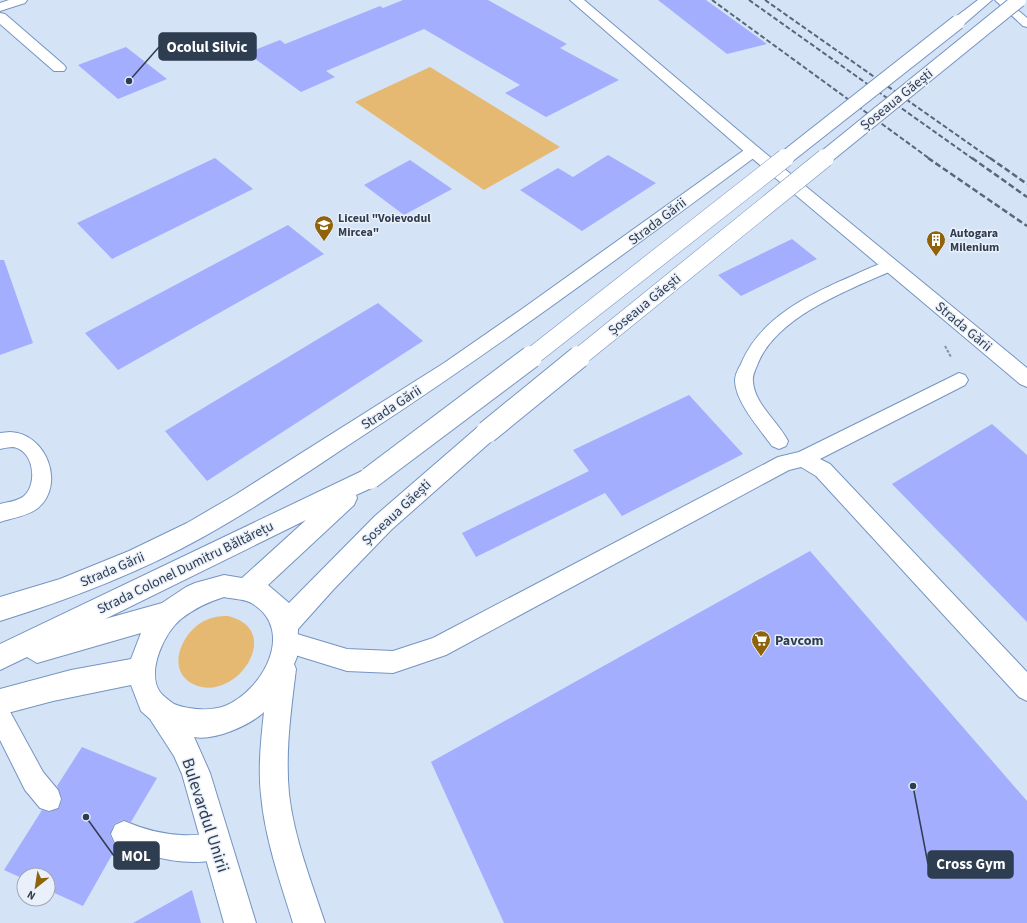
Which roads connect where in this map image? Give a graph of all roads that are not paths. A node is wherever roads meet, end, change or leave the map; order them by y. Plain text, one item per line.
1 (21, 0) edge
2 (576, 0) edge
3 (986, 0) edge
4 (1000, 0) edge
5 (1019, 0) edge
6 (0, 7) edge
7 (0, 17) edge
8 (1027, 24) edge
9 (59, 68) dead end
10 (753, 151) junction
11 (891, 265) junction
12 (1027, 379) edge
13 (959, 380) dead end
14 (0, 440) edge
15 (779, 441) dead end
16 (803, 459) junction
17 (370, 478) junction
18 (0, 513) edge
19 (248, 588) junction
20 (0, 610) edge
21 (167, 614) junction
22 (285, 643) junction
23 (0, 657) edge
24 (0, 662) edge
25 (142, 670) junction
26 (1027, 689) edge
27 (0, 702) edge
28 (161, 712) junction
29 (0, 716) edge
30 (49, 799) dead end
31 (124, 834) dead end
32 (218, 847) junction
33 (240, 923) edge
34 (309, 923) edge

1 - 6 main road
2 - 10 main road, Strada Gării
3 - 17 main road, Șoseaua Găești, bridge
4 - 8 lane
5 - 22 main road, Șoseaua Găești, bridge
7 - 9 main road
10 - 11 main road, Strada Gării
10 - 20 main road, Strada Gării
11 - 12 main road, Strada Gării
11 - 15 lane
13 - 16 lane
14 - 18 lane
16 - 22 lane
16 - 26 lane
17 - 19 main road, Șoseaua Găești
17 - 23 main road, Strada Colonel Dumitru Băltărețu
19 - 21 main road
19 - 22 main road
21 - 24 main road
21 - 25 main road
22 - 28 main road
22 - 34 main road
25 - 27 main road
25 - 28 main road
28 - 32 main road, Bulevardul Unirii
29 - 30 lane
31 - 32 lane
32 - 33 main road, Bulevardul Unirii

